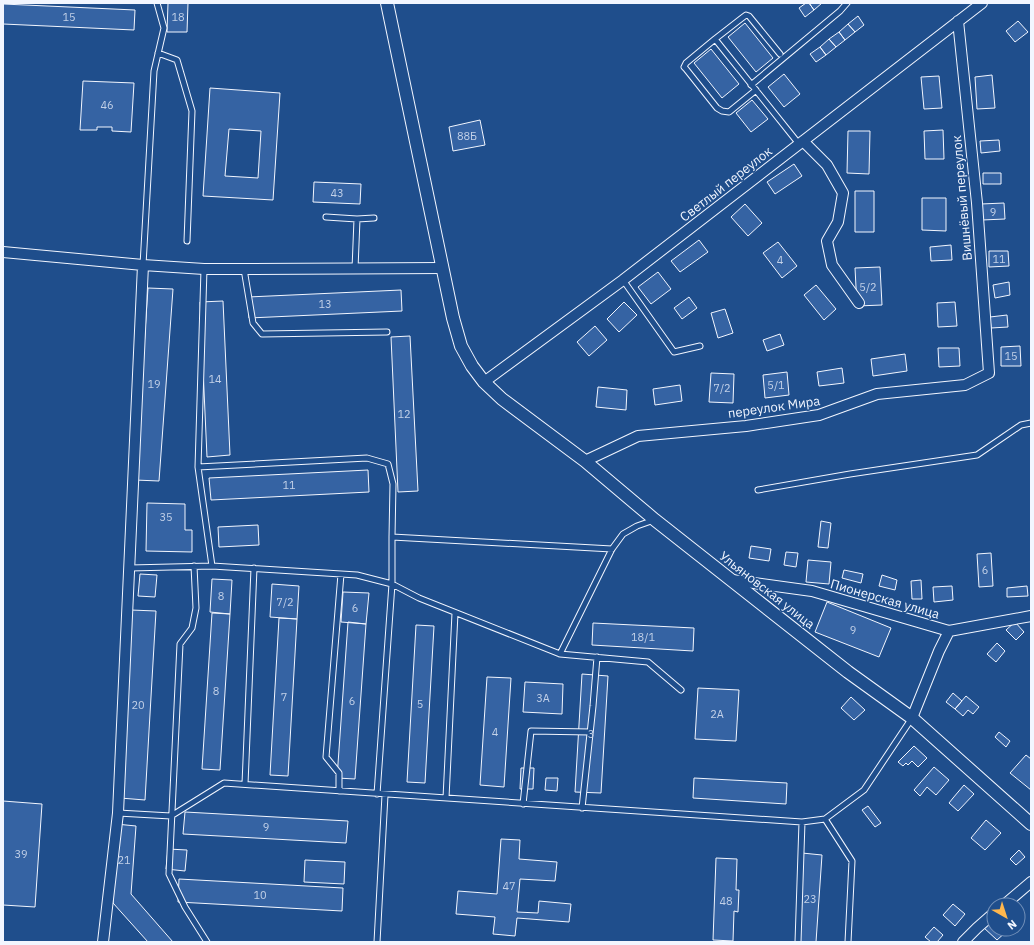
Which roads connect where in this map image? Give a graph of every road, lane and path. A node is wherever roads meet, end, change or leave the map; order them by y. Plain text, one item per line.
1 (157, 3) edge
2 (387, 3) edge
3 (848, 3) edge
4 (982, 3) edge
5 (958, 21) junction
6 (715, 39) junction
7 (158, 53) junction
8 (780, 54) dead end
9 (751, 85) junction
10 (756, 90) junction
11 (801, 143) junction
12 (326, 217) dead end
13 (374, 218) dead end
14 (357, 219) junction
15 (187, 241) dead end
16 (3, 252) edge
17 (143, 265) junction
18 (442, 268) junction
19 (204, 269) junction
20 (244, 269) junction
21 (355, 269) junction
22 (623, 280) junction
23 (859, 303) dead end
24 (387, 332) dead end
25 (700, 346) dead end
26 (989, 373) joint
27 (484, 382) junction
28 (1031, 422) edge
29 (585, 461) junction
30 (198, 467) junction
31 (758, 490) dead end
32 (656, 520) junction
33 (392, 536) junction
34 (612, 549) junction
35 (194, 566) junction
36 (212, 566) junction
37 (130, 568) junction
38 (254, 568) junction
39 (341, 574) junction
40 (732, 580) junction
41 (392, 584) junction
42 (456, 613) junction
43 (1031, 616) edge
44 (948, 631) junction
45 (560, 654) junction
46 (597, 657) junction
47 (681, 690) dead end
48 (912, 718) junction
49 (590, 732) junction
50 (244, 784) junction
51 (339, 791) junction
52 (377, 794) junction
53 (385, 794) junction
54 (446, 798) junction
55 (523, 804) junction
56 (582, 808) junction
57 (118, 813) junction
58 (172, 816) junction
59 (825, 818) junction
60 (802, 822) junction
61 (1031, 824) edge
62 (1031, 882) edge
63 (1013, 897) edge
64 (986, 920) edge
65 (103, 942) edge
66 (207, 942) edge
67 (377, 942) edge
68 (798, 942) edge
69 (848, 942) edge
70 (963, 942) edge

1 - 7 lane
2 - 18 street, Ульяновская улица
3 - 9 lane
4 - 5 street, Светлый переулок
5 - 11 street, Светлый переулок
5 - 26 street, Вишнёвый переулок
6 - 8 lane
6 - 9 lane
6 - 10 lane
7 - 15 lane
7 - 17 lane
9 - 10 lane
10 - 11 lane
11 - 22 street, Светлый переулок
11 - 23 street
12 - 14 lane
13 - 14 lane
14 - 21 lane
16 - 17 street
17 - 19 street
17 - 37 street
18 - 21 street
18 - 27 street, Ульяновская улица
19 - 20 street
19 - 30 lane
20 - 21 street
20 - 24 lane
22 - 25 lane
22 - 27 street, Светлый переулок
26 - 29 street, переулок Мира
27 - 29 street, Ульяновская улица
28 - 31 lane
29 - 32 street, Ульяновская улица
30 - 33 lane
30 - 36 lane
32 - 34 lane
32 - 40 street, Ульяновская улица
33 - 34 lane
33 - 41 lane
34 - 45 lane
35 - 36 lane
35 - 37 lane
35 - 58 lane
36 - 38 lane
37 - 57 street
38 - 39 lane
38 - 50 lane
39 - 41 lane
39 - 51 lane
40 - 44 street, Пионерская улица
40 - 48 street, Ульяновская улица
41 - 42 lane
41 - 52 lane
42 - 45 lane
42 - 54 lane
43 - 44 street, Пионерская улица
44 - 48 street
45 - 46 lane
46 - 47 lane
46 - 49 lane
48 - 59 lane
48 - 61 street, Ульяновская улица
49 - 55 lane
49 - 56 lane
50 - 51 lane
50 - 58 lane
51 - 52 lane
52 - 53 lane
53 - 54 lane
53 - 67 lane
54 - 55 lane
55 - 56 lane
56 - 60 lane
57 - 58 lane
57 - 65 street
58 - 66 lane
59 - 60 lane
59 - 69 lane
60 - 68 lane
62 - 63 street
64 - 70 street

